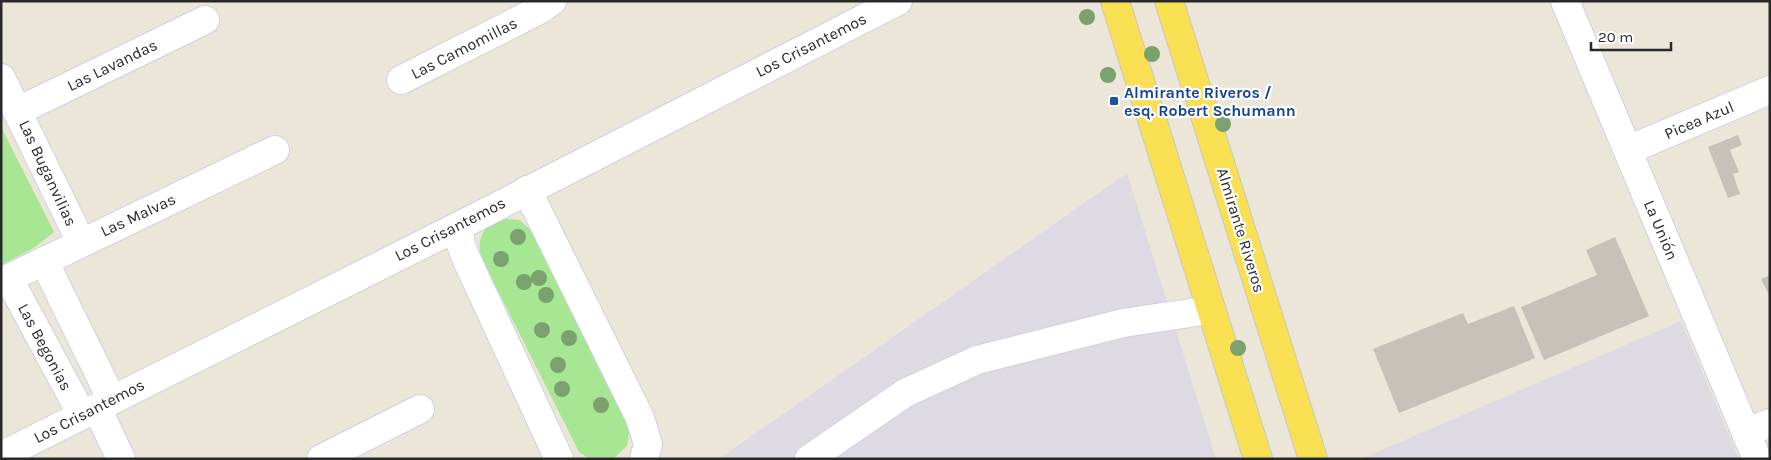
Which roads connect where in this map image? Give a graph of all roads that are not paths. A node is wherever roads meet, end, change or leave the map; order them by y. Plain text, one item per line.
1 (552, 1) edge
2 (898, 1) edge
3 (1115, 1) edge
4 (1169, 1) edge
5 (1565, 1) edge
6 (205, 20) dead end
7 (1, 78) edge
8 (401, 80) dead end
9 (1770, 90) edge
10 (18, 111) junction
11 (275, 150) dead end
12 (1628, 150) junction
13 (527, 190) junction
14 (459, 226) junction
15 (81, 242) junction
16 (44, 262) junction
17 (5, 280) edge
18 (1210, 310) junction
19 (97, 407) junction
20 (420, 409) dead end
21 (1758, 428) edge
22 (1, 456) edge
23 (121, 459) edge
24 (321, 459) edge
25 (559, 459) edge
26 (644, 459) edge
27 (809, 459) edge
28 (1258, 459) edge
29 (1313, 459) edge
30 (1757, 459) edge

1 - 8 street, Las Camomillas
2 - 13 street, Los Crisantemos
3 - 18 main road
4 - 29 main road, Almirante Riveros
5 - 12 street, La Unión
6 - 10 street, Las Lavandas
7 - 10 street, Las Buganvilias
9 - 12 street, Picea Azul
10 - 15 street, Las Buganvilias
11 - 15 street, Las Malvas
12 - 21 street, La Unión
13 - 14 street, Los Crisantemos
13 - 26 street
14 - 19 street, Los Crisantemos
14 - 25 street
15 - 16 street, Las Malvas
16 - 17 street, Las Malvas
16 - 19 street, Las Begonias
17 - 19 street, Las Begonias
18 - 27 street
18 - 28 main road
19 - 22 street, Los Crisantemos
19 - 23 street, Las Begonias
20 - 24 street
21 - 30 street, La Unión

